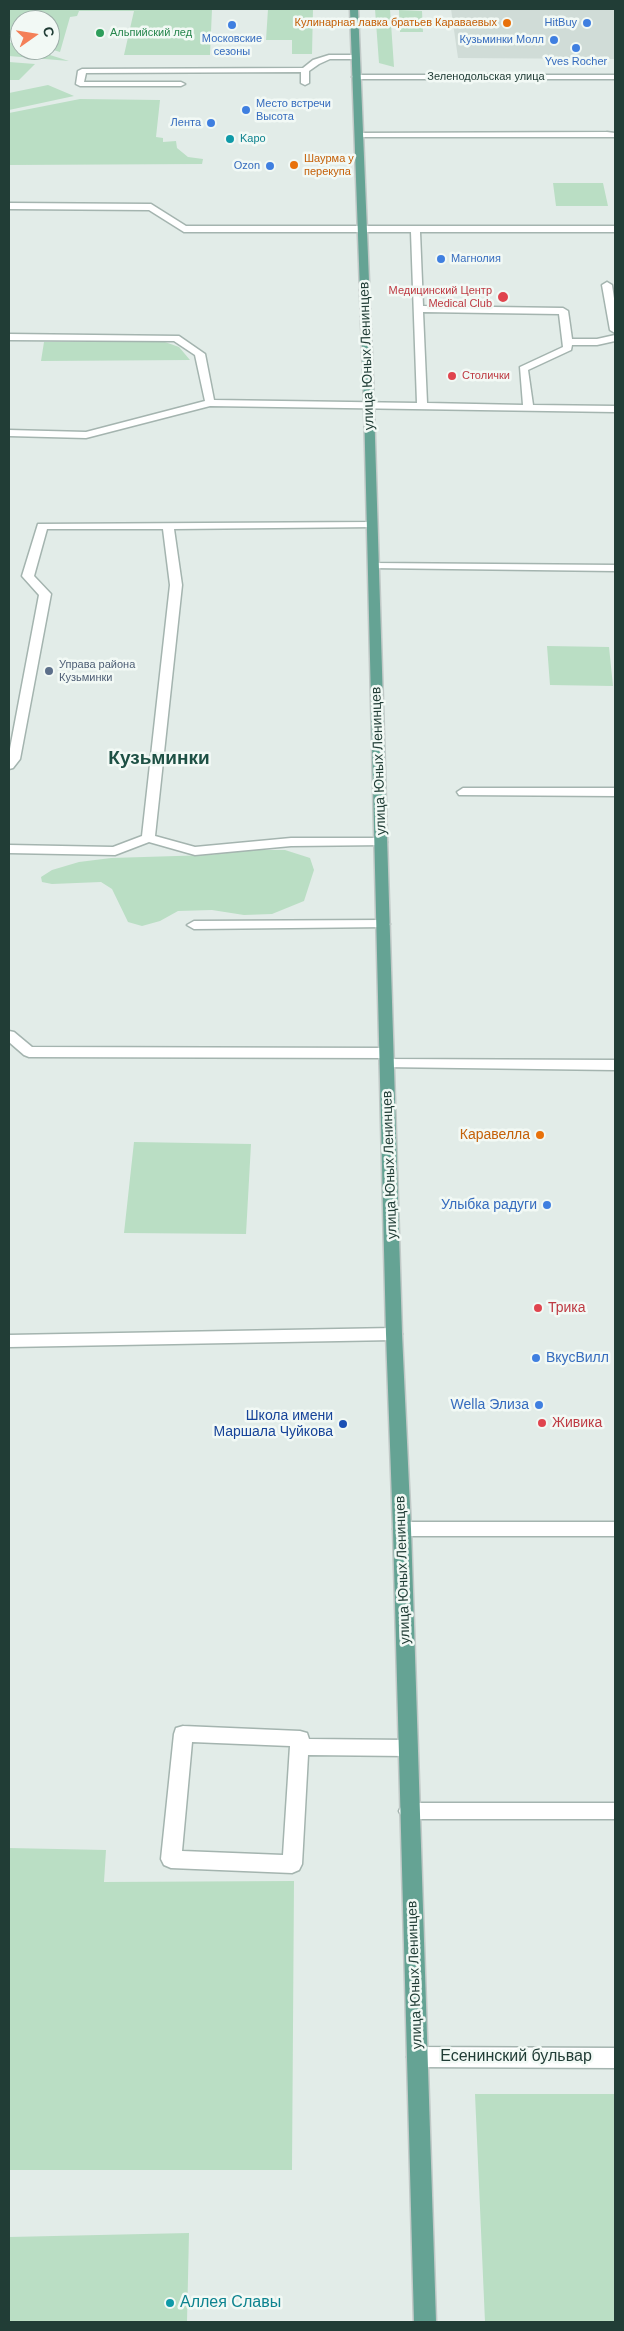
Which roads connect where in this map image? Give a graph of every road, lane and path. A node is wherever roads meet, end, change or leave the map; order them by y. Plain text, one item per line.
1 (354, 9) edge
2 (355, 57) junction
3 (305, 70) junction
4 (356, 77) junction
5 (615, 77) edge
6 (304, 83) dead end
7 (181, 84) dead end
8 (359, 135) junction
9 (615, 136) edge
10 (9, 206) edge
11 (362, 229) junction
12 (416, 229) junction
13 (615, 229) edge
14 (607, 285) dead end
15 (418, 309) junction
16 (615, 330) edge
17 (9, 337) edge
18 (615, 338) edge
19 (567, 342) junction
20 (210, 402) junction
21 (369, 405) junction
22 (422, 406) junction
23 (528, 407) junction
24 (615, 408) edge
25 (9, 433) edge
26 (372, 525) junction
27 (168, 526) junction
28 (374, 566) junction
29 (615, 568) edge
30 (9, 765) edge
31 (463, 792) dead end
32 (615, 792) edge
33 (148, 838) junction
34 (381, 842) junction
35 (9, 849) edge
36 (383, 924) junction
37 (194, 925) dead end
38 (9, 1035) edge
39 (387, 1059) junction
40 (615, 1065) edge
41 (394, 1334) junction
42 (9, 1341) edge
43 (402, 1528) junction
44 (615, 1529) edge
45 (300, 1747) junction
46 (408, 1748) junction
47 (410, 1810) junction
48 (615, 1811) edge
49 (417, 2057) junction
50 (615, 2058) edge
51 (425, 2322) edge

1 - 2 main road, улица Юных Ленинцев
2 - 3 street
2 - 4 main road, улица Юных Ленинцев
3 - 6 street
3 - 7 street
4 - 5 street, Зеленодольская улица
4 - 8 main road, улица Юных Ленинцев
8 - 9 street
8 - 11 main road, улица Юных Ленинцев
10 - 11 street
11 - 12 street
11 - 21 main road, улица Юных Ленинцев
12 - 13 street
12 - 15 street
14 - 16 street
15 - 19 street
15 - 22 street
17 - 20 street
18 - 19 street
19 - 23 street
20 - 21 street
20 - 25 street
21 - 22 street
21 - 26 main road, улица Юных Ленинцев
22 - 23 street
23 - 24 street
26 - 27 street
26 - 28 main road, улица Юных Ленинцев
27 - 30 street
27 - 33 street
28 - 29 street
28 - 34 main road, улица Юных Ленинцев
31 - 32 street
33 - 34 street
33 - 35 street
34 - 36 main road, улица Юных Ленинцев
36 - 37 street
36 - 39 main road, улица Юных Ленинцев
38 - 39 street
39 - 40 street
39 - 41 main road, улица Юных Ленинцев
41 - 42 street
41 - 43 main road, улица Юных Ленинцев
43 - 44 street
43 - 46 main road, улица Юных Ленинцев
45 - 45 street
45 - 46 street
46 - 47 main road, улица Юных Ленинцев
47 - 48 street
47 - 49 main road, улица Юных Ленинцев
49 - 50 street, Есенинский бульвар
49 - 51 main road, улица Юных Ленинцев

